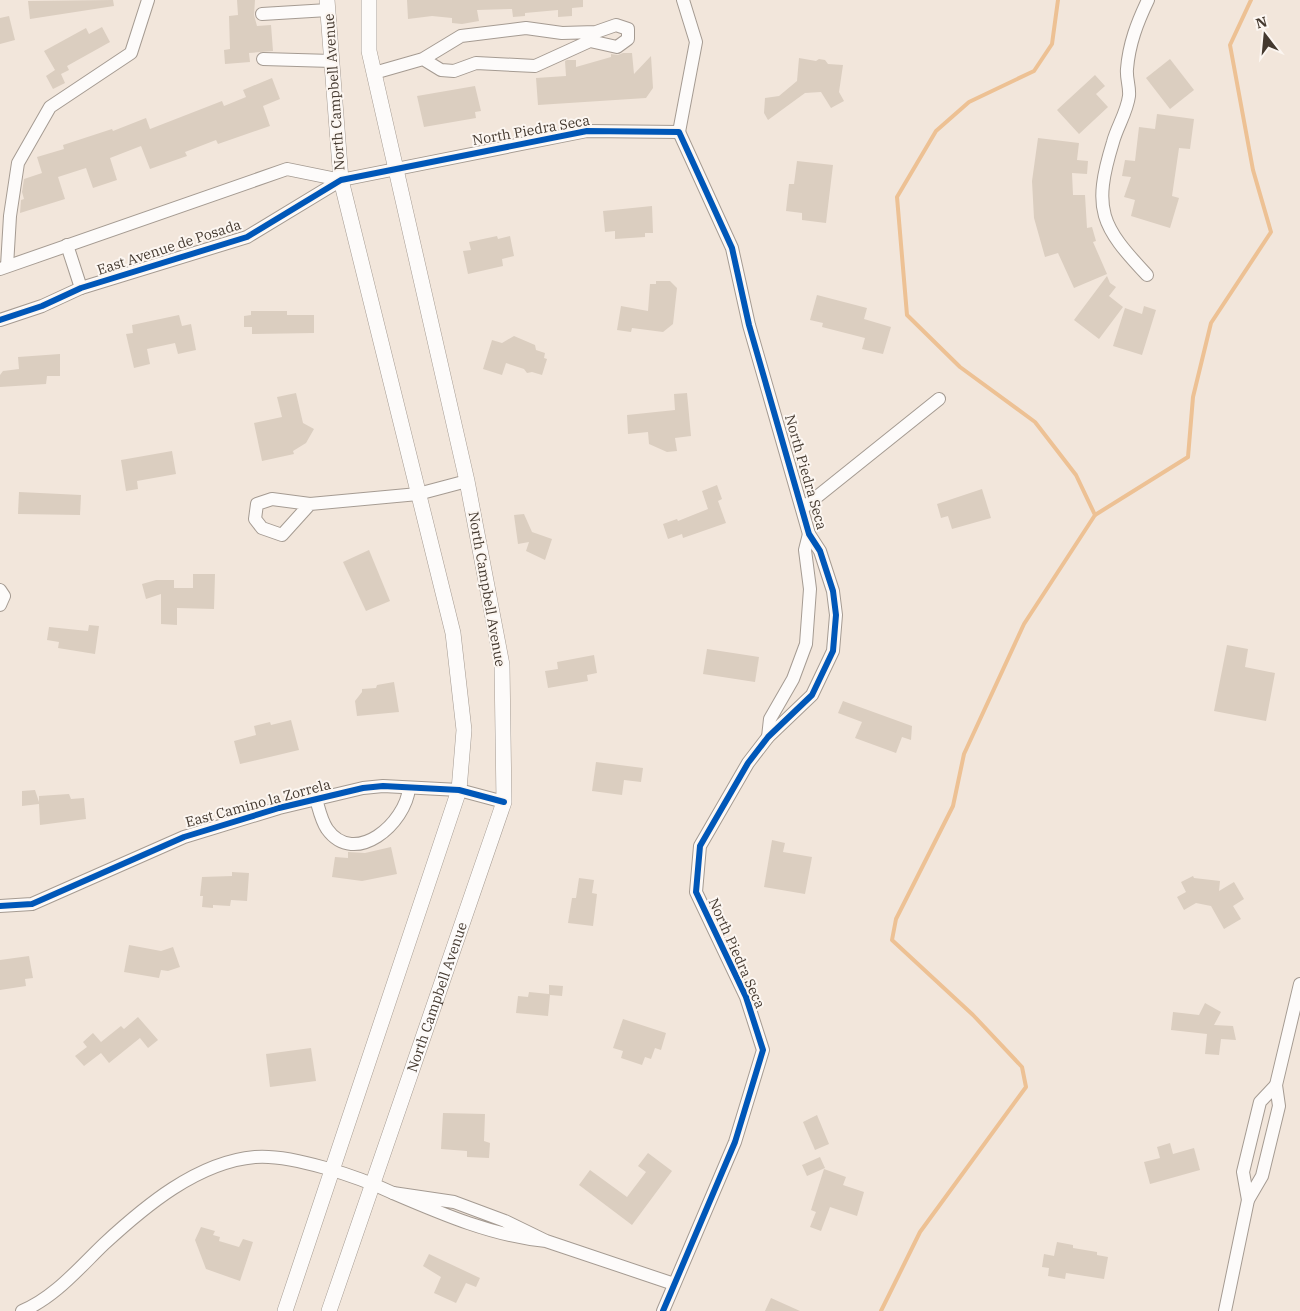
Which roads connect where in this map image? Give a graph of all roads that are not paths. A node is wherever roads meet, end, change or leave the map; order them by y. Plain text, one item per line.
1 (148, 0) edge
2 (369, 0) edge
3 (683, 0) edge
4 (1148, 0) edge
5 (328, 5) edge
6 (262, 14) dead end
7 (264, 59) dead end
8 (424, 60) junction
9 (332, 61) junction
10 (374, 73) junction
11 (679, 132) junction
12 (396, 168) junction
13 (341, 180) junction
14 (67, 245) junction
15 (4, 267) edge
16 (1147, 275) dead end
17 (81, 288) junction
18 (0, 320) edge
19 (939, 399) dead end
20 (467, 482) junction
21 (418, 494) junction
22 (310, 504) dead end
23 (803, 508) junction
24 (809, 534) junction
25 (0, 590) edge
26 (0, 605) edge
27 (768, 737) junction
28 (409, 788) junction
29 (459, 790) junction
30 (316, 799) junction
31 (504, 802) junction
32 (0, 906) edge
33 (1300, 984) edge
34 (1276, 1085) junction
35 (333, 1172) junction
36 (374, 1184) junction
37 (1248, 1200) junction
38 (674, 1284) junction
39 (22, 1311) edge
40 (285, 1311) edge
41 (329, 1311) edge
42 (663, 1311) edge
43 (1225, 1311) edge

1 - 15 street
2 - 10 main road, North Campbell Avenue
3 - 11 street
4 - 16 street
5 - 6 street
5 - 9 main road, North Campbell Avenue
7 - 9 street
8 - 8 street
8 - 10 street
9 - 13 main road, North Campbell Avenue
10 - 12 main road, North Campbell Avenue
11 - 12 street, North Piedra Seca
11 - 23 street, North Piedra Seca
12 - 13 street, East Avenue de Posada
12 - 20 main road, North Campbell Avenue
13 - 14 street, East Avenue de Posada
13 - 17 street, East Avenue de Posada
13 - 21 main road, North Campbell Avenue
14 - 15 street, East Avenue de Posada
14 - 17 street
17 - 18 street, East Avenue de Posada
19 - 23 street
20 - 21 street
20 - 31 main road, North Campbell Avenue
21 - 22 street
21 - 29 main road, North Campbell Avenue
23 - 24 street, North Piedra Seca
24 - 27 street, North Piedra Seca
24 - 27 street, North Piedra Seca
25 - 26 street
27 - 38 street, North Piedra Seca
28 - 29 street, East Camino la Zorrela
28 - 30 street, East Camino la Zorrela
28 - 30 street
29 - 31 street, East Camino la Zorrela
29 - 35 main road, North Campbell Avenue
30 - 32 street, East Camino la Zorrela
31 - 36 main road, North Campbell Avenue
33 - 34 street
34 - 37 street
34 - 37 street
35 - 36 street
35 - 39 street
35 - 40 main road, North Campbell Avenue
36 - 38 street
36 - 41 main road, North Campbell Avenue
37 - 43 street
38 - 42 street, North Piedra Seca

